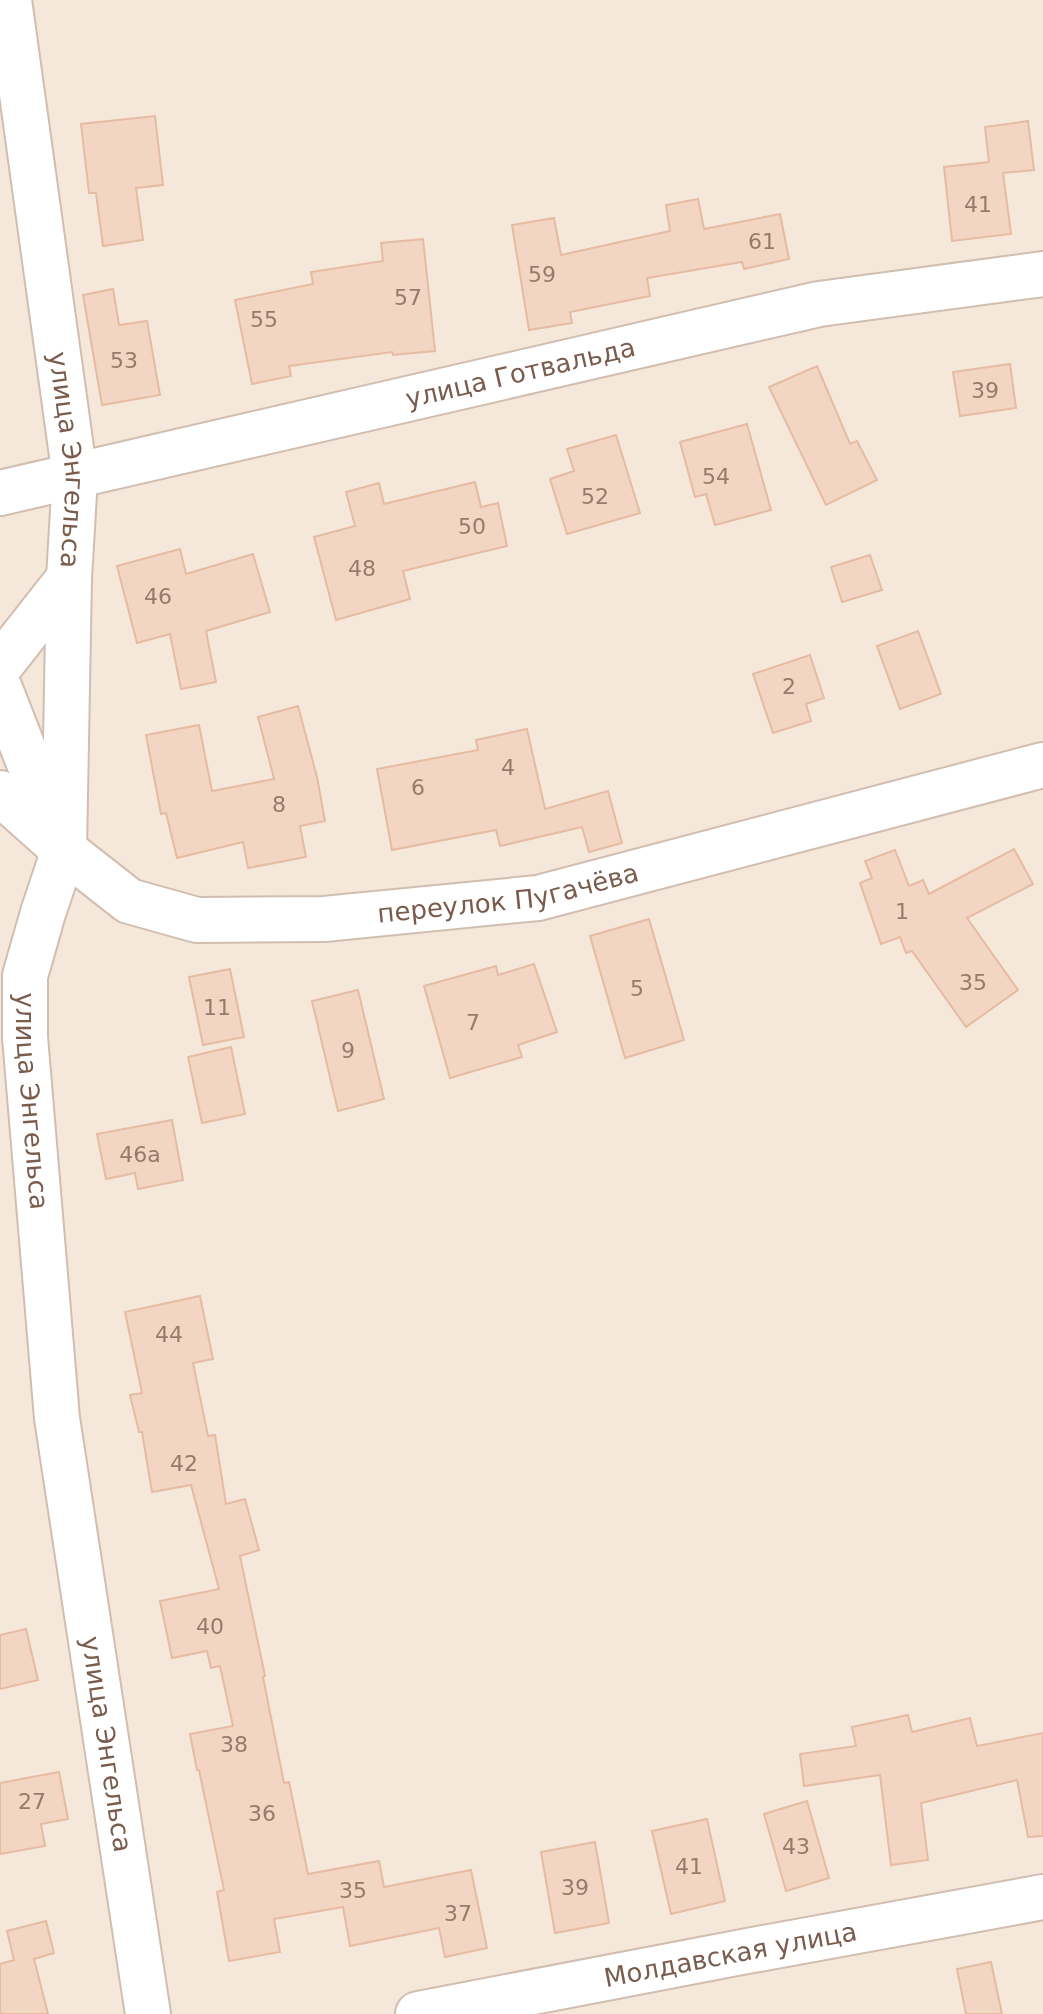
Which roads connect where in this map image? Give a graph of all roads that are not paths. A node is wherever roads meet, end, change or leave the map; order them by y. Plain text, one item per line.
1 (9, 0) edge
2 (1043, 274) edge
3 (75, 477) junction
4 (0, 493) edge
5 (69, 578) junction
6 (0, 666) edge
7 (0, 689) edge
8 (1043, 765) edge
9 (0, 793) edge
10 (64, 850) junction
11 (1043, 1897) edge
12 (148, 2014) edge
13 (418, 2014) edge

1 - 3 street, улица Энгельса
2 - 3 street, улица Готвальда
3 - 4 street, улица Готвальда
3 - 5 street, улица Энгельса
5 - 6 street
5 - 10 street, улица Энгельса
7 - 10 street
8 - 10 street, переулок Пугачёва
9 - 10 street, переулок Пугачёва
10 - 12 street, улица Энгельса
11 - 13 street, Молдавская улица

